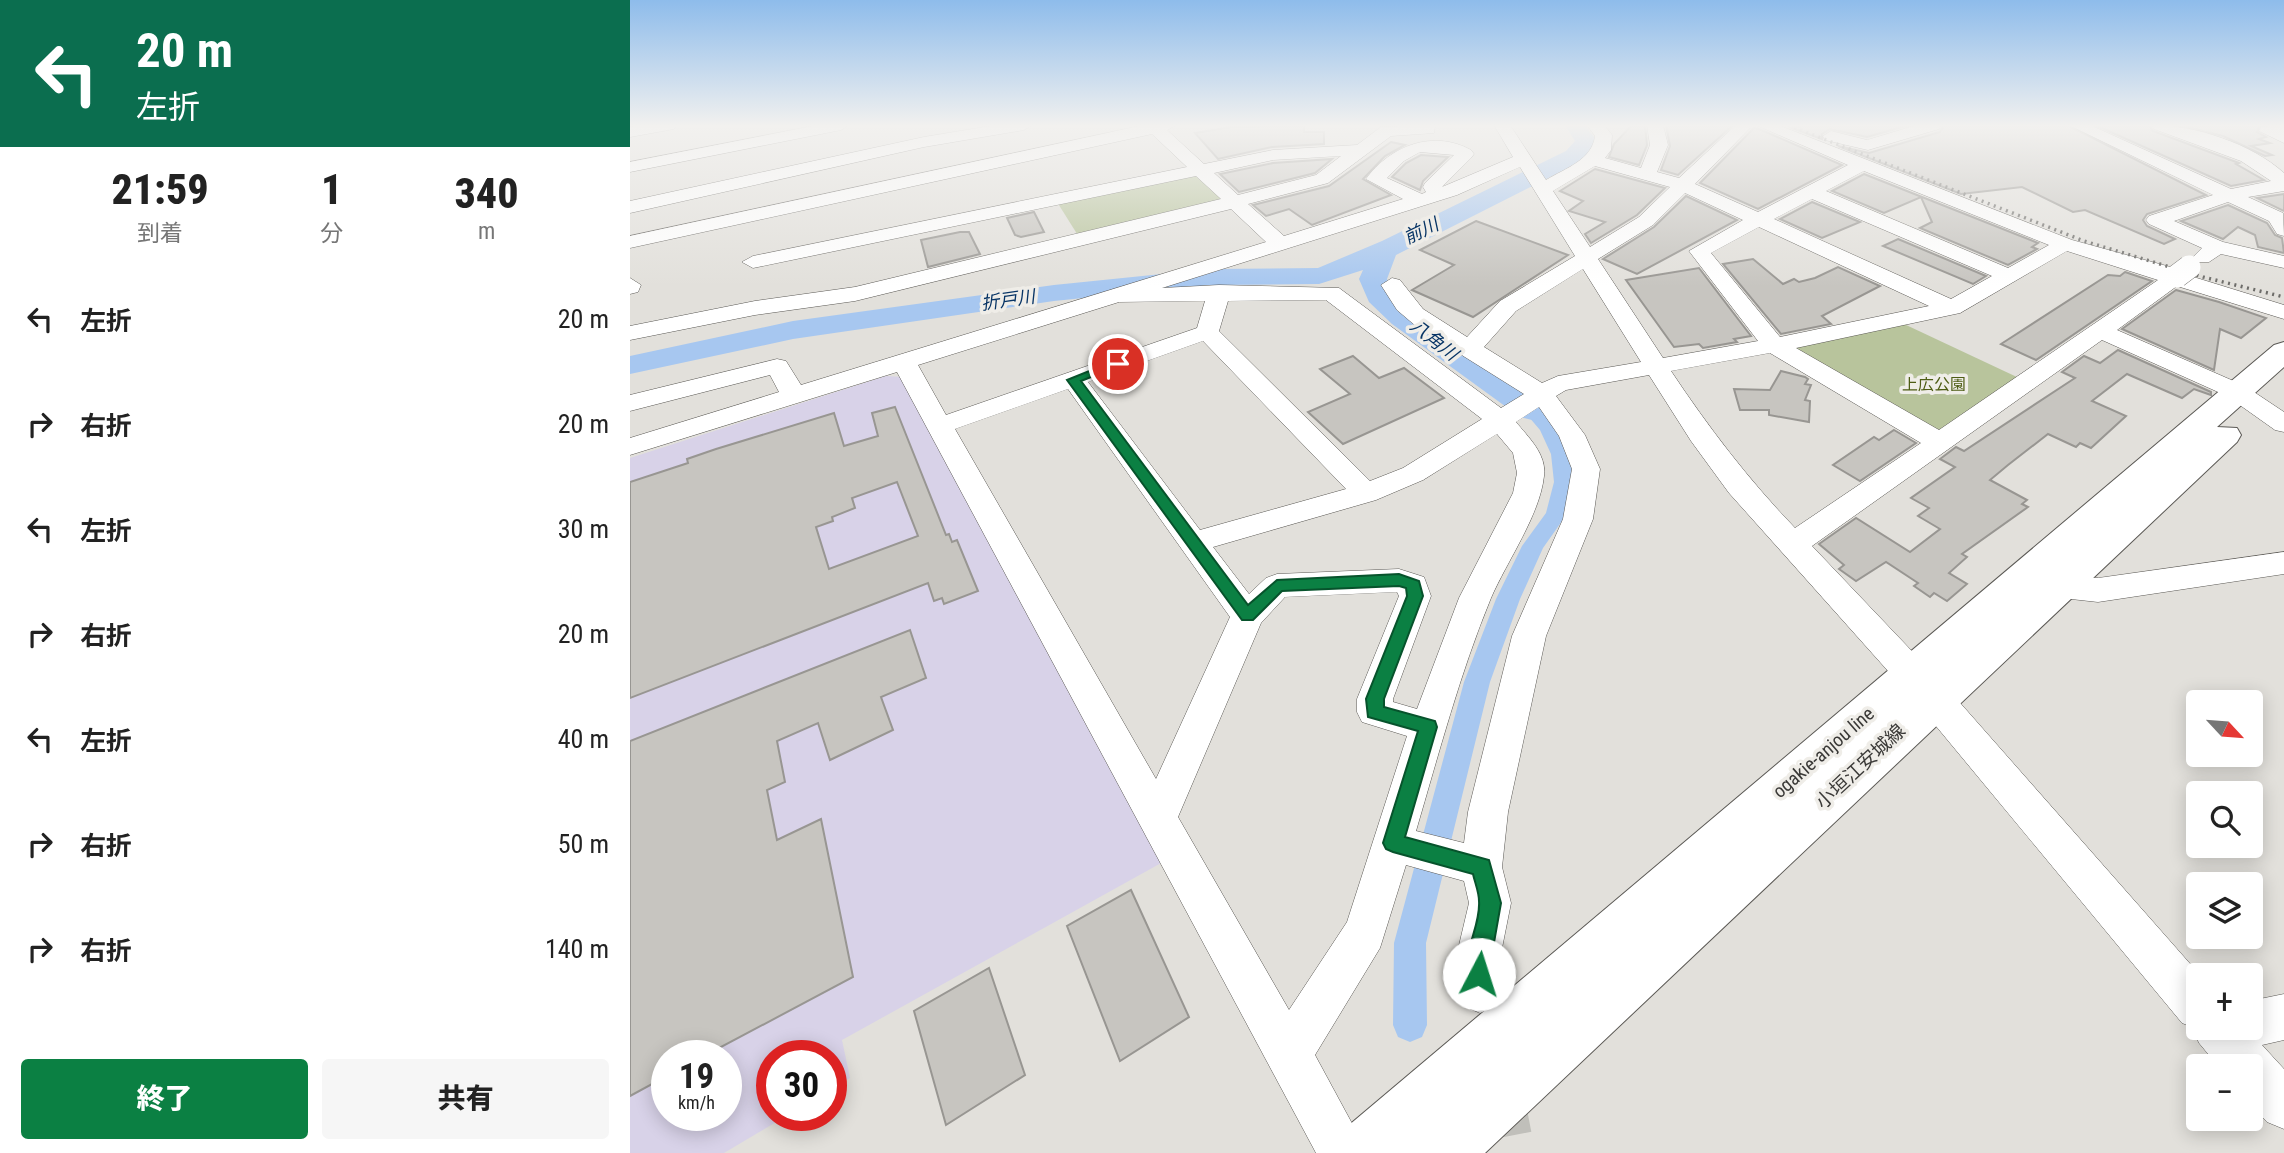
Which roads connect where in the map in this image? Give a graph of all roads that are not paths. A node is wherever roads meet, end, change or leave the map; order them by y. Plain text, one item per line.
1 (760, 179) edge
2 (915, 179) edge
3 (1156, 179) edge
4 (1209, 179) edge
5 (1319, 179) edge
6 (1517, 179) edge
7 (1537, 179) edge
8 (1661, 179) edge
9 (1689, 179) edge
10 (1834, 179) edge
11 (1900, 179) edge
12 (2195, 179) edge
13 (750, 181) junction
14 (2283, 184) edge
15 (1683, 185) junction
16 (1810, 191) junction
17 (2231, 195) junction
18 (1234, 202) junction
19 (630, 207) edge
20 (752, 215) junction
21 (1758, 219) junction
22 (2284, 230) edge
23 (630, 242) edge
24 (1280, 244) junction
25 (2065, 244) junction
26 (2217, 247) junction
27 (1587, 256) junction
28 (753, 262) junction
29 (2284, 262) edge
30 (2180, 274) junction
31 (2009, 276) junction
32 (1216, 279) junction
33 (755, 308) junction
34 (1952, 308) junction
35 (1358, 312) junction
36 (2284, 312) edge
37 (2100, 331) junction
38 (1207, 332) junction
39 (630, 333) edge
40 (1774, 345) junction
41 (1470, 348) junction
42 (2284, 351) edge
43 (904, 362) junction
44 (1658, 367) junction
45 (1074, 380) junction
46 (1541, 394) junction
47 (793, 396) junction
48 (2266, 400) edge
49 (630, 403) edge
50 (1503, 417) junction
51 (939, 426) junction
52 (1939, 442) junction
53 (630, 447) edge
54 (1366, 493) junction
55 (1195, 542) junction
56 (1792, 545) junction
57 (2284, 564) edge
58 (2055, 587) junction
59 (1247, 616) junction
60 (1923, 686) junction
61 (1428, 727) junction
62 (1158, 818) junction
63 (1401, 846) junction
64 (1470, 864) junction
65 (2186, 981) edge
66 (1480, 990) dead end
67 (2284, 1017) edge
68 (2263, 1019) edge
69 (1287, 1056) junction
70 (2263, 1082) edge
71 (2284, 1105) edge
72 (1343, 1153) edge
73 (1364, 1153) edge
74 (1440, 1153) edge

1 - 13 street
2 - 20 street
3 - 28 street
4 - 18 street
5 - 18 street
6 - 24 street
7 - 27 street
8 - 15 street
9 - 15 street
10 - 16 street
11 - 25 street
12 - 17 street
13 - 19 street
13 - 20 street
14 - 17 street
15 - 21 street
15 - 27 street
16 - 21 street
16 - 31 street
17 - 22 street
17 - 26 street
18 - 24 street
18 - 33 street
20 - 23 street
20 - 28 street
21 - 34 street
21 - 40 street
24 - 32 street
25 - 30 street
25 - 31 street
26 - 29 street
26 - 30 street
27 - 41 street
27 - 44 street
28 - 33 street
30 - 36 street
30 - 37 street
31 - 34 street
32 - 35 street
32 - 38 street
32 - 43 street
33 - 39 street
34 - 40 street
35 - 41 street
35 - 50 street
37 - 48 street
37 - 52 street
38 - 45 street
38 - 54 street
40 - 44 street
40 - 52 street
41 - 46 street
42 - 48 main road, ogakie-anjou line
43 - 47 street
43 - 51 street
44 - 46 street
44 - 56 street
45 - 51 street
45 - 55 street
46 - 50 street
46 - 64 street
47 - 49 street
47 - 53 street
48 - 58 main road, 小垣江安城線
48 - 60 main road, ogakie-anjou line
50 - 54 street
50 - 61 street
51 - 62 street
52 - 56 street
54 - 55 street
55 - 59 street
56 - 60 street
57 - 58 street
58 - 60 main road, 小垣江安城線
59 - 61 street
59 - 62 street
60 - 65 street
60 - 73 main road, ogakie-anjou line
60 - 74 main road, 小垣江安城線
61 - 63 street
62 - 69 street
63 - 64 street
63 - 69 street
64 - 66 street
67 - 68 street
69 - 72 street
70 - 71 street

